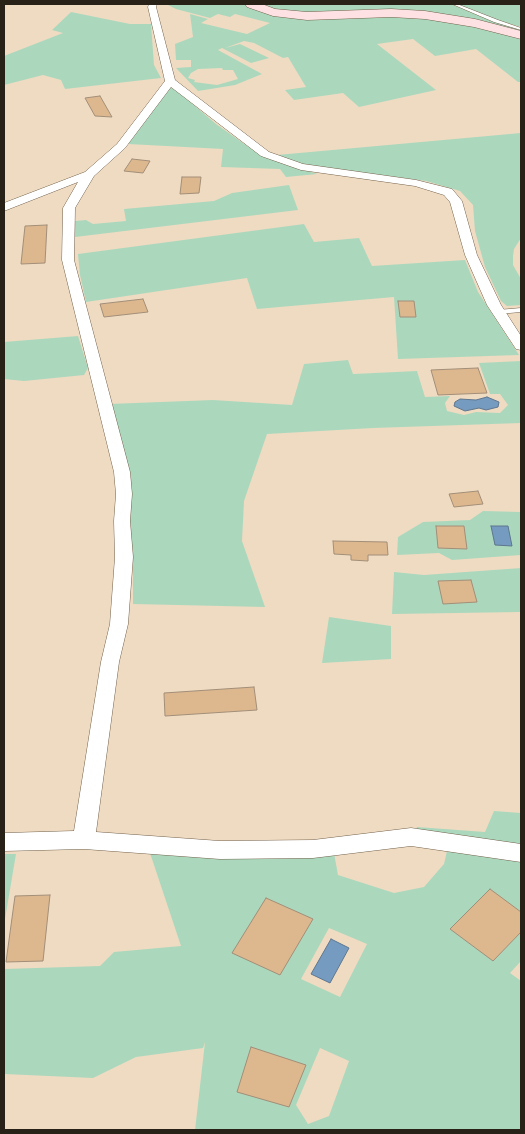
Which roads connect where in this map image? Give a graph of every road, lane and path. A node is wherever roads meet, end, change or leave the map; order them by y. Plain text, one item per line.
1 (153, 4) edge
2 (251, 4) edge
3 (454, 4) edge
4 (521, 28) edge
5 (521, 35) edge
6 (170, 80) junction
7 (89, 174) junction
8 (4, 207) edge
9 (521, 310) edge
10 (498, 312) junction
11 (521, 346) edge
12 (84, 840) junction
13 (4, 842) edge
14 (521, 853) edge

1 - 6 street
2 - 5 street
3 - 4 lane
6 - 7 street
6 - 10 street
7 - 8 street
7 - 12 street
9 - 10 lane
10 - 11 street
12 - 13 street
12 - 14 street

